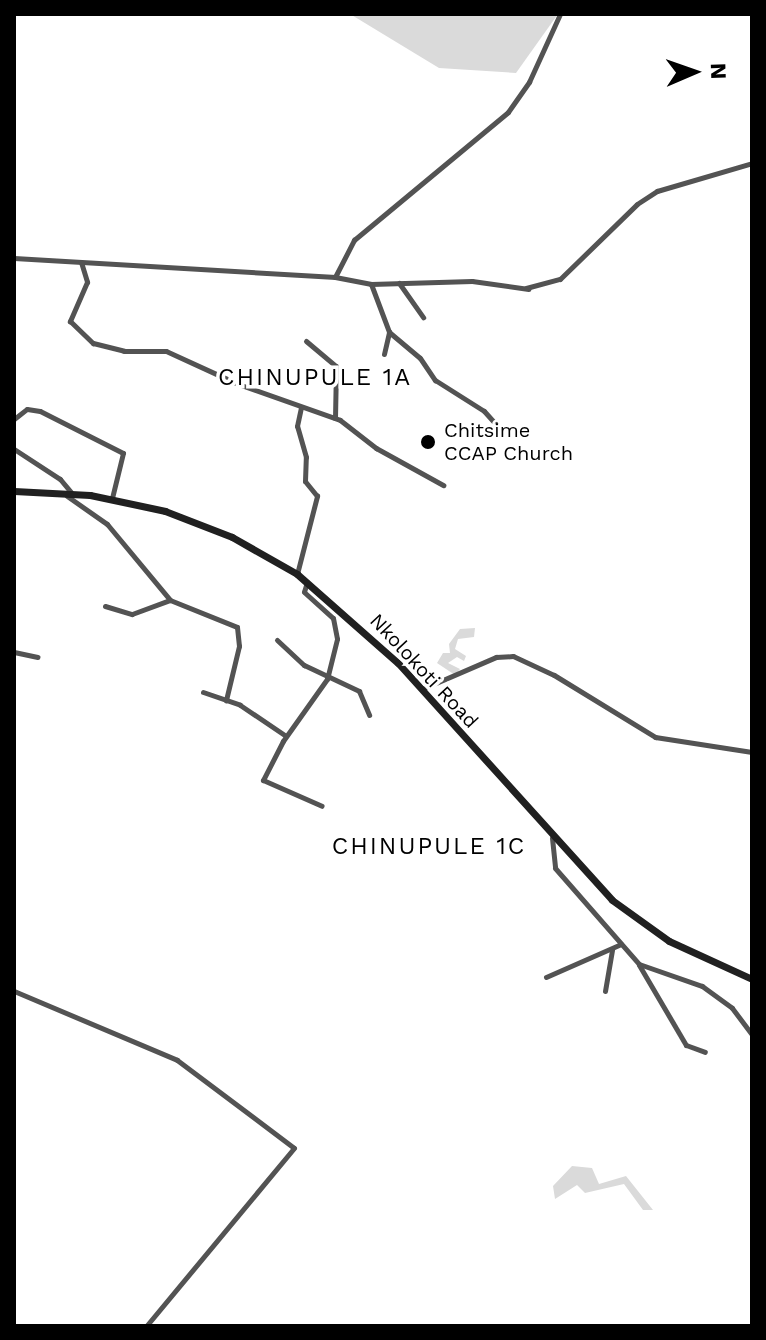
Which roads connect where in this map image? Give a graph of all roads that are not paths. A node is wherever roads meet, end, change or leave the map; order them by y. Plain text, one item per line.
1 (560, 14) edge
2 (752, 163) edge
3 (14, 258) edge
4 (80, 261) junction
5 (335, 277) junction
6 (399, 283) junction
7 (371, 284) junction
8 (423, 317) dead end
9 (389, 332) junction
10 (306, 341) dead end
11 (384, 354) dead end
12 (301, 407) junction
13 (335, 418) junction
14 (14, 419) edge
15 (503, 432) dead end
16 (14, 449) edge
17 (443, 485) dead end
18 (14, 491) edge
19 (60, 492) junction
20 (71, 492) junction
21 (112, 498) junction
22 (297, 574) junction
23 (307, 581) junction
24 (170, 600) junction
25 (105, 606) dead end
26 (277, 640) dead end
27 (14, 652) edge
28 (37, 657) dead end
29 (327, 679) junction
30 (422, 689) junction
31 (203, 692) dead end
32 (226, 700) junction
33 (369, 715) dead end
34 (286, 736) junction
35 (752, 752) edge
36 (322, 806) dead end
37 (552, 838) junction
38 (621, 944) junction
39 (612, 950) junction
40 (639, 964) junction
41 (546, 977) dead end
42 (752, 979) edge
43 (14, 991) edge
44 (605, 991) dead end
45 (752, 1035) edge
46 (705, 1052) dead end
47 (146, 1326) edge

1 - 5 street
2 - 6 street
3 - 4 street
4 - 5 street
4 - 12 street
5 - 7 street
6 - 7 street
6 - 8 street
7 - 9 street
9 - 11 street
9 - 15 street
10 - 13 street
12 - 13 street
12 - 22 street
13 - 17 street
14 - 21 street
16 - 20 street
18 - 19 main road, Nkolokoti Road
19 - 20 main road, Nkolokoti Road
19 - 24 street
20 - 21 main road, Nkolokoti Road
21 - 22 main road, Nkolokoti Road
22 - 23 main road, Nkolokoti Road
23 - 29 street
23 - 30 main road, Nkolokoti Road
24 - 25 street
24 - 32 street
26 - 29 street
27 - 28 street
29 - 33 street
29 - 34 street
30 - 35 street
30 - 37 main road, Nkolokoti Road
31 - 32 street
32 - 34 street
34 - 36 street
37 - 38 street
37 - 42 main road, Nkolokoti Road
38 - 39 street
38 - 40 street
39 - 41 street
39 - 44 street
40 - 45 street
40 - 46 street
43 - 47 street

